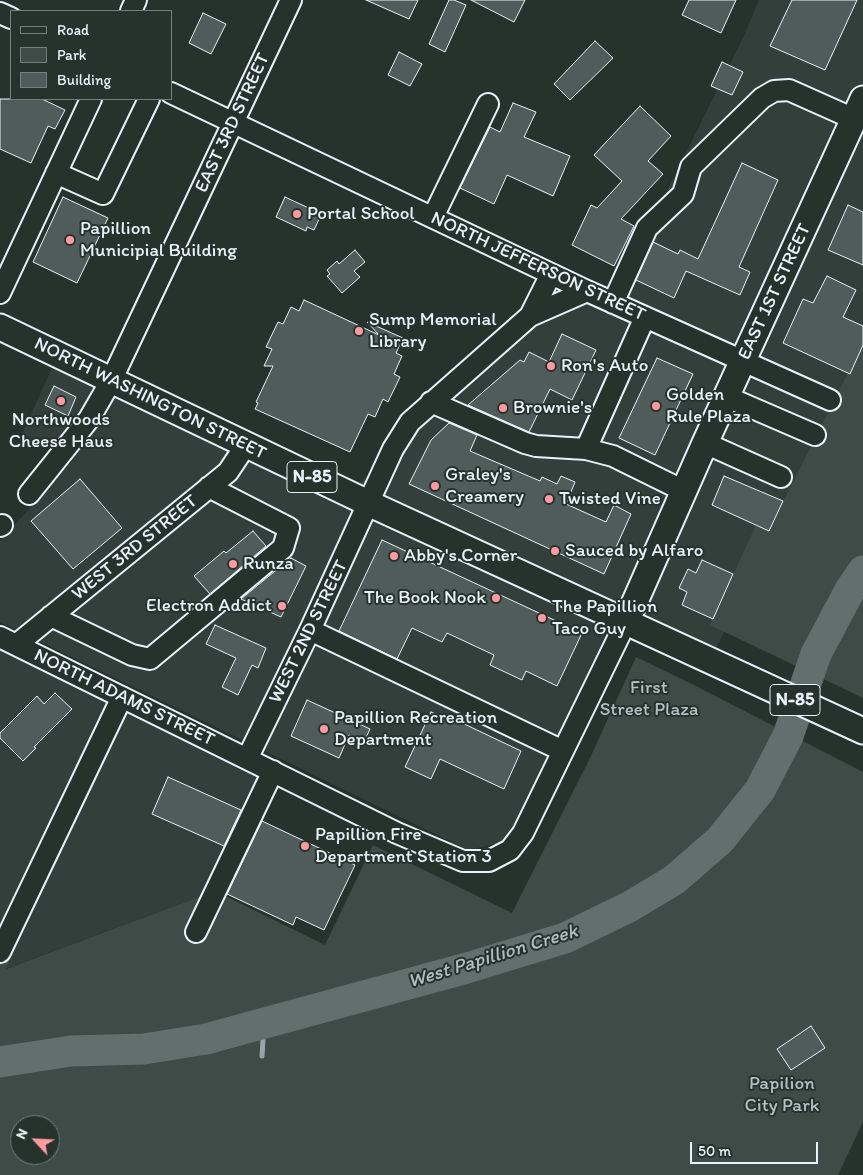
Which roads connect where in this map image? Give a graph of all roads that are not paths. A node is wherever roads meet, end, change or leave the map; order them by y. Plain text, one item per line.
1 (291, 0) edge
2 (172, 93) edge
3 (91, 100) edge
4 (149, 100) edge
5 (488, 104) dead end
6 (858, 109) edge
7 (234, 123) junction
8 (56, 173) junction
9 (433, 218) junction
10 (551, 274) junction
11 (587, 291) junction
12 (0, 292) edge
13 (613, 302) junction
14 (530, 316) junction
15 (645, 317) junction
16 (0, 327) edge
17 (743, 362) junction
18 (111, 381) junction
19 (727, 397) junction
20 (830, 400) dead end
21 (431, 402) junction
22 (815, 435) dead end
23 (705, 443) junction
24 (246, 445) junction
25 (586, 448) junction
26 (781, 478) dead end
27 (209, 487) junction
28 (684, 491) junction
29 (30, 494) dead end
30 (368, 503) junction
31 (51, 616) junction
32 (626, 622) junction
33 (310, 630) junction
34 (8, 641) edge
35 (122, 697) junction
36 (858, 729) edge
37 (563, 751) junction
38 (247, 759) junction
39 (274, 771) junction
40 (196, 932) dead end
41 (0, 952) edge

1 - 7 street, EAST 3RD STREET
2 - 7 street, NORTH JEFFERSON STREET
3 - 8 street
4 - 8 street
5 - 9 street
6 - 13 street
6 - 17 main road, EAST 1ST STREET
7 - 9 street, NORTH JEFFERSON STREET
7 - 18 street, EAST 3RD STREET
8 - 12 street
9 - 10 street, NORTH JEFFERSON STREET
10 - 11 street, NORTH JEFFERSON STREET
10 - 14 street
11 - 13 street, NORTH JEFFERSON STREET
11 - 14 street
13 - 15 street, NORTH JEFFERSON STREET
14 - 21 street, WEST 2ND STREET
15 - 17 street, NORTH JEFFERSON STREET
15 - 25 street
16 - 18 main road, NORTH WASHINGTON STREET / N-85
17 - 19 main road, EAST 1ST STREET
17 - 20 street, NORTH JEFFERSON STREET
18 - 24 main road, NORTH WASHINGTON STREET / N-85
18 - 29 street, EAST 3RD STREET
19 - 22 street
19 - 23 main road, EAST 1ST STREET
21 - 25 street
21 - 30 street, WEST 2ND STREET
23 - 26 street
23 - 28 main road, EAST 1ST STREET
24 - 27 street, WEST 3RD STREET
24 - 30 main road, NORTH WASHINGTON STREET / N-85
25 - 28 street
27 - 31 street, WEST 3RD STREET
27 - 31 street
28 - 32 main road, EAST 1ST STREET
30 - 32 main road, NORTH WASHINGTON STREET / N-85
30 - 33 street, WEST 2ND STREET
31 - 34 street, WEST 3RD STREET
32 - 36 main road, N-85
32 - 37 street
33 - 37 street
33 - 38 street, WEST 2ND STREET
34 - 35 street, NORTH ADAMS STREET
35 - 38 street, NORTH ADAMS STREET
35 - 41 street
37 - 39 street
38 - 39 street, NORTH ADAMS STREET
39 - 40 street

